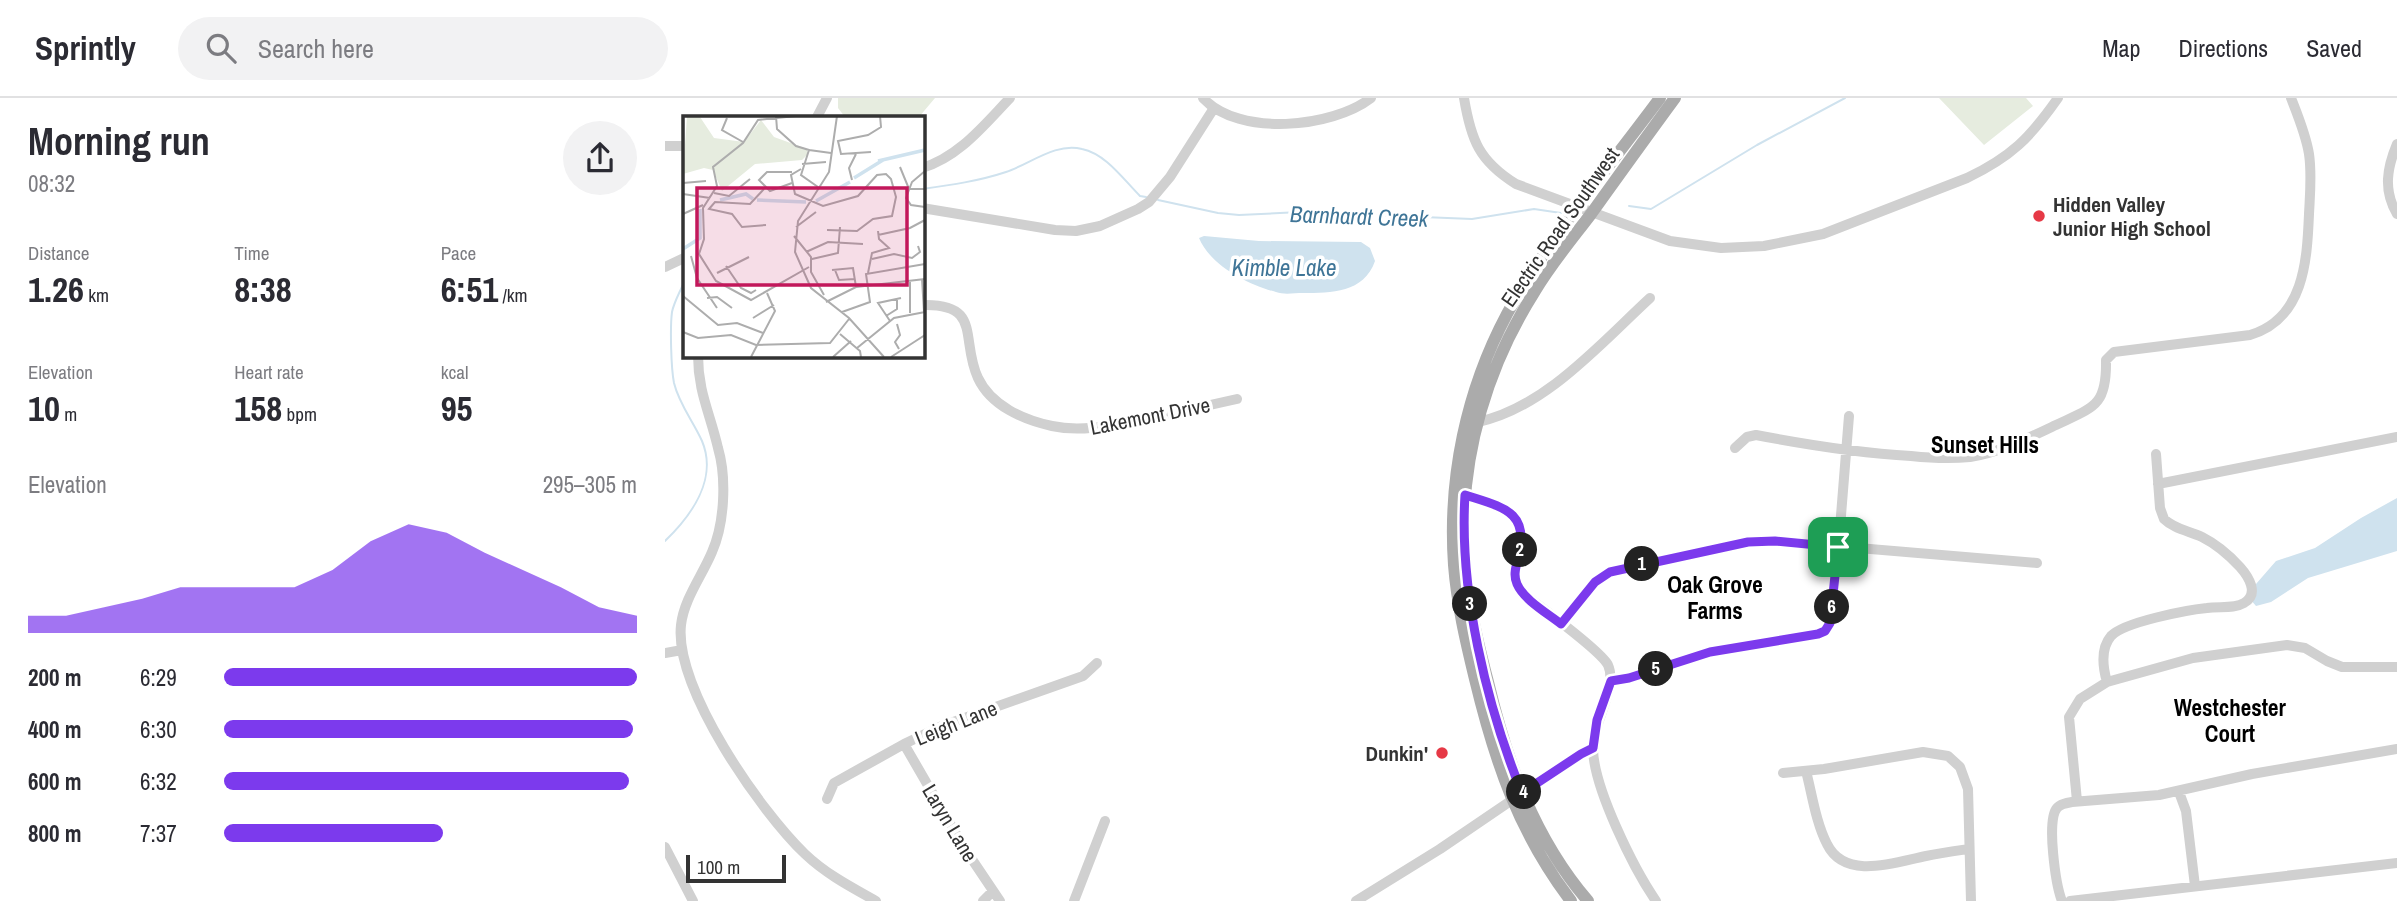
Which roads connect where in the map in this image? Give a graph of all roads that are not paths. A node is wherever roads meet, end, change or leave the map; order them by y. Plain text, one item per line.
1 (827, 98) edge
2 (1010, 98) edge
3 (1203, 98) edge
4 (1371, 98) edge
5 (1464, 98) edge
6 (1660, 98) edge
7 (1675, 98) edge
8 (2059, 98) edge
9 (2291, 98) edge
10 (1214, 108) junction
11 (818, 116) edge
12 (2397, 144) edge
13 (665, 146) edge
14 (683, 146) edge
15 (924, 167) edge
16 (1579, 206) junction
17 (924, 208) edge
18 (1591, 213) junction
19 (2397, 214) edge
20 (683, 258) edge
21 (665, 267) edge
22 (1650, 298) dead end
23 (924, 304) edge
24 (698, 357) edge
25 (1237, 399) dead end
26 (1849, 416) dead end
27 (1478, 422) junction
28 (2397, 437) edge
29 (1735, 448) dead end
30 (1846, 452) junction
31 (2156, 454) dead end
32 (2158, 484) junction
33 (1465, 495) junction
34 (1838, 547) junction
35 (2037, 563) dead end
36 (1561, 624) junction
37 (682, 650) junction
38 (665, 653) edge
39 (1097, 663) dead end
40 (2397, 667) edge
41 (1611, 681) junction
42 (2107, 682) junction
43 (904, 744) junction
44 (1593, 748) junction
45 (2397, 749) edge
46 (1806, 771) junction
47 (1783, 773) dead end
48 (2179, 792) junction
49 (1517, 798) junction
50 (827, 799) dead end
51 (2077, 801) junction
52 (1105, 821) dead end
53 (665, 847) edge
54 (1969, 849) junction
55 (2397, 863) edge
56 (2195, 886) junction
57 (996, 898) edge
58 (693, 901) edge
59 (876, 901) edge
60 (983, 901) edge
61 (1073, 901) edge
62 (1356, 901) edge
63 (1571, 901) edge
64 (1588, 901) edge
65 (1656, 901) edge
66 (1971, 901) edge
67 (2062, 901) edge
68 (2070, 901) edge

1 - 11 street
2 - 15 street
3 - 10 street
4 - 10 street
5 - 16 street
6 - 16 main road, Electric Road Southwest
7 - 18 main road, Electric Road Southwest
8 - 18 street
9 - 30 street
10 - 17 street
12 - 19 street
13 - 14 street
16 - 18 street
16 - 49 main road, Electric Road Southwest
18 - 27 main road, Electric Road Southwest
20 - 21 street
22 - 27 street
23 - 25 street, Lakemont Drive
24 - 37 street
26 - 30 street
27 - 33 main road, Electric Road Southwest
28 - 32 street
29 - 30 street
30 - 34 street
31 - 32 street
32 - 42 street
33 - 36 street
33 - 49 main road, Electric Road Southwest
34 - 35 street
34 - 36 street
34 - 41 street
36 - 41 street
37 - 38 street
37 - 59 street
39 - 43 street, Leigh Lane
40 - 42 street
41 - 44 street
42 - 51 street
43 - 50 street, Leigh Lane
43 - 57 street, Laryn Lane
44 - 49 street
44 - 65 street
45 - 48 street
46 - 47 street
46 - 54 street
46 - 54 street
48 - 51 street
48 - 56 street
49 - 62 street
49 - 63 main road, Electric Road Southwest
49 - 64 main road, Electric Road Southwest
51 - 67 street
52 - 61 street
53 - 58 street
54 - 66 street
55 - 56 street
56 - 68 street
57 - 60 street

